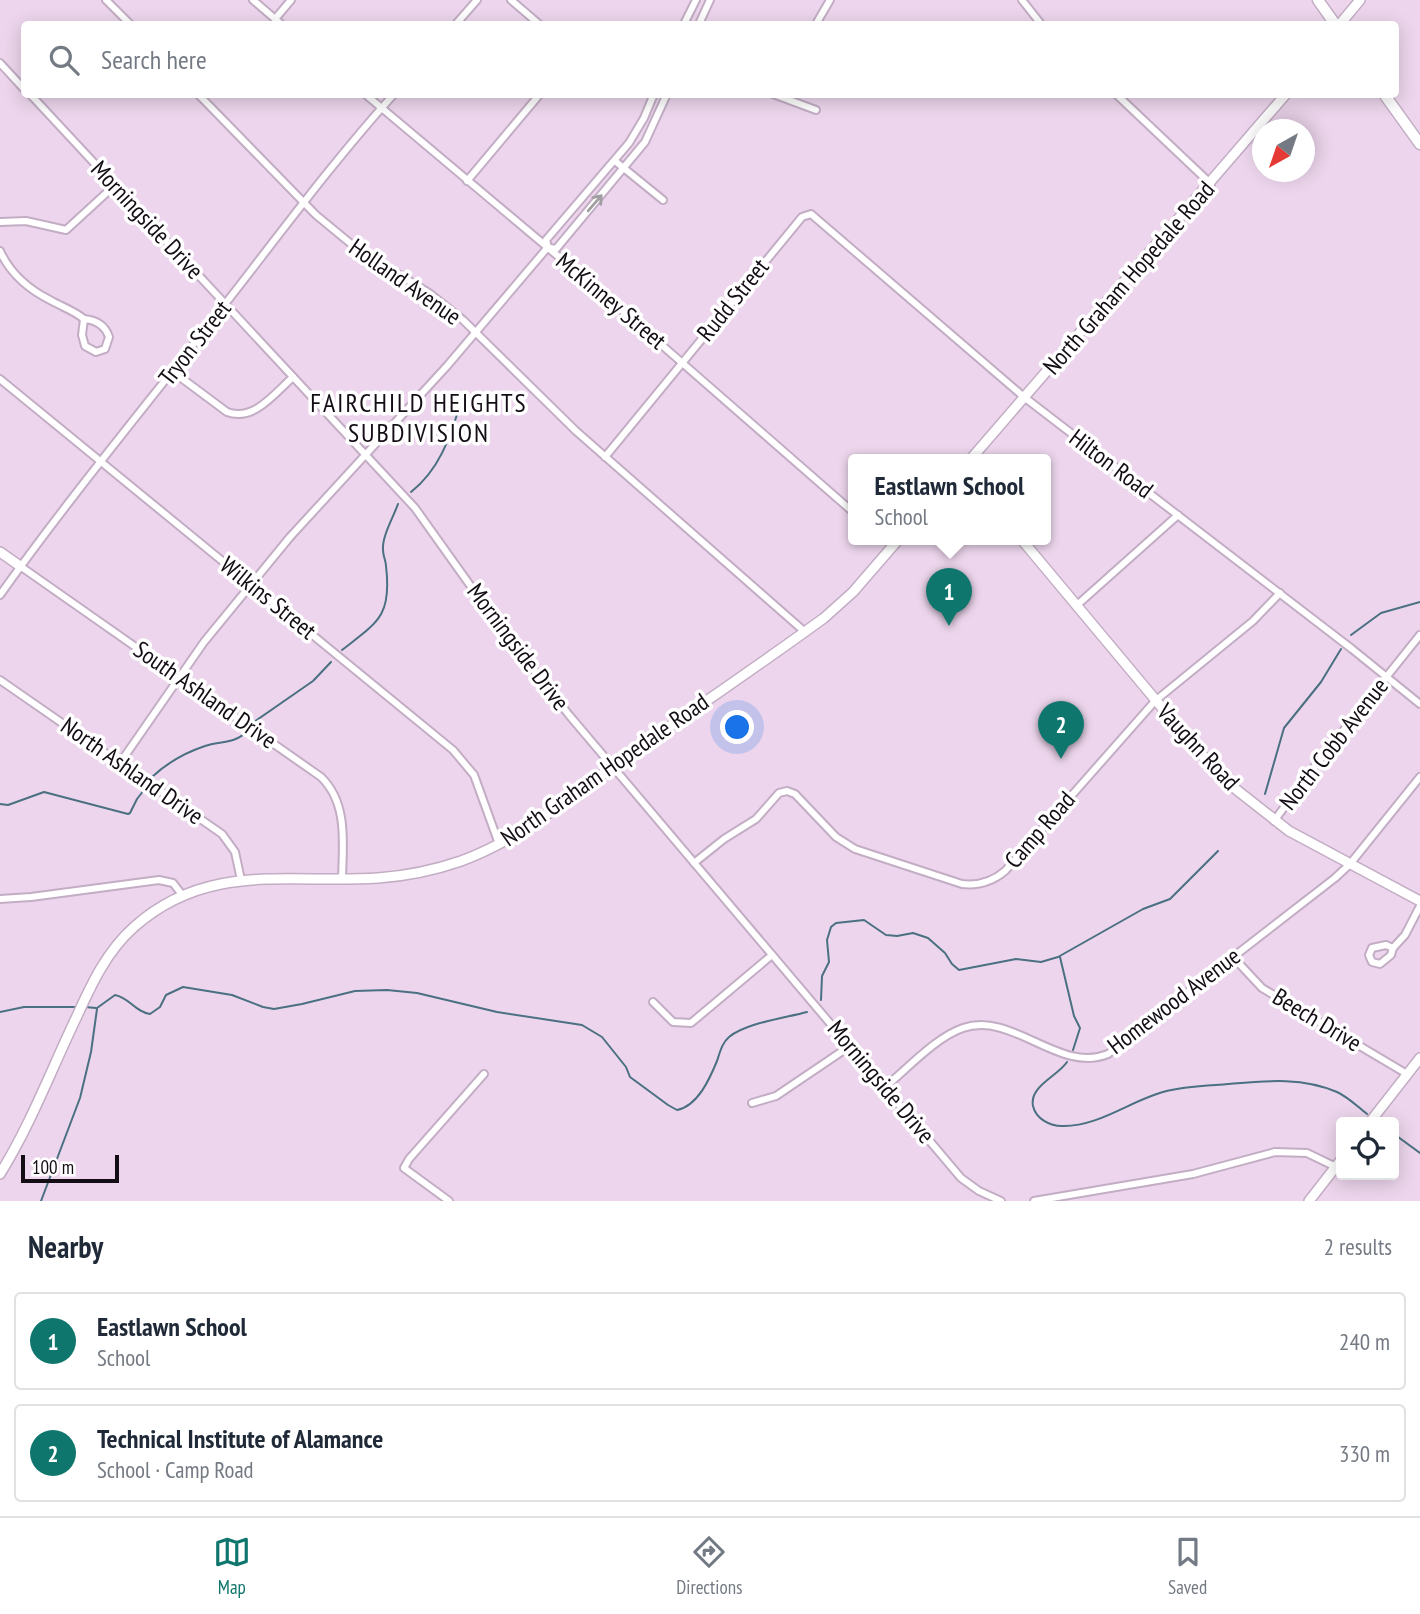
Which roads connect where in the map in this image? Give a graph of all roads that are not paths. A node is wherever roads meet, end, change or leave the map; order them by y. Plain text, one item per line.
1 (106, 0) edge
2 (253, 0) edge
3 (291, 0) edge
4 (477, 0) edge
5 (511, 0) edge
6 (696, 0) edge
7 (710, 0) edge
8 (830, 0) edge
9 (1022, 0) edge
10 (1318, 0) edge
11 (1360, 0) edge
12 (275, 19) junction
13 (127, 21) edge
14 (277, 21) edge
15 (459, 21) edge
16 (536, 21) edge
17 (686, 21) edge
18 (700, 21) edge
19 (818, 21) edge
20 (1039, 21) edge
21 (1336, 21) edge
22 (1341, 21) edge
23 (0, 63) edge
24 (21, 86) edge
25 (34, 98) edge
26 (202, 98) edge
27 (370, 98) edge
28 (391, 98) edge
29 (537, 98) edge
30 (652, 98) edge
31 (665, 98) edge
32 (783, 98) edge
33 (1120, 98) edge
34 (1283, 98) edge
35 (1387, 98) edge
36 (382, 108) junction
37 (816, 110) dead end
38 (1420, 144) edge
39 (615, 161) junction
40 (624, 168) junction
41 (467, 181) junction
42 (1211, 184) junction
43 (114, 186) junction
44 (663, 200) dead end
45 (305, 202) junction
46 (811, 214) joint
47 (0, 222) edge
48 (548, 247) junction
49 (0, 251) edge
50 (225, 304) junction
51 (84, 318) junction
52 (475, 332) junction
53 (682, 362) junction
54 (172, 372) junction
55 (293, 377) junction
56 (0, 379) edge
57 (1024, 397) junction
58 (366, 454) junction
59 (975, 454) edge
60 (605, 457) junction
61 (100, 461) junction
62 (848, 508) edge
63 (1178, 515) junction
64 (889, 545) edge
65 (1026, 545) edge
66 (0, 552) edge
67 (20, 566) junction
68 (252, 584) junction
69 (1280, 593) junction
70 (0, 595) edge
71 (1076, 606) junction
72 (805, 632) junction
73 (1420, 635) edge
74 (1387, 676) junction
75 (180, 677) junction
76 (0, 680) edge
77 (1155, 701) junction
78 (1420, 704) edge
79 (120, 762) junction
80 (612, 767) junction
81 (1420, 777) edge
82 (1274, 821) junction
83 (499, 844) junction
84 (694, 863) junction
85 (1350, 864) junction
86 (342, 878) junction
87 (241, 880) junction
88 (183, 896) junction
89 (0, 899) edge
90 (1420, 903) edge
91 (1393, 948) dead end
92 (772, 955) junction
93 (1233, 957) junction
94 (653, 1002) dead end
95 (850, 1046) junction
96 (1420, 1058) edge
97 (484, 1074) dead end
98 (1407, 1074) junction
99 (885, 1087) junction
100 (752, 1103) dead end
101 (1374, 1117) edge
102 (1336, 1163) edge
103 (1336, 1167) edge
104 (0, 1174) edge
105 (989, 1199) edge
106 (449, 1201) edge
107 (1001, 1201) edge
108 (1034, 1201) edge
109 (1309, 1201) edge

1 - 13 street
2 - 12 street
3 - 12 street
4 - 15 street
5 - 16 street
6 - 17 street
7 - 18 street
8 - 19 street
9 - 20 street
10 - 21 main road
11 - 22 street
12 - 14 street
23 - 24 street
25 - 43 street, Morningside Drive
26 - 45 street, Holland Avenue
27 - 36 street, McKinney Street
28 - 36 street, Tryon Street
29 - 41 street
30 - 39 street
31 - 40 street
32 - 37 street
33 - 42 street
34 - 42 street, North Graham Hopedale Road
35 - 38 main road
36 - 41 street, McKinney Street
36 - 45 street, Tryon Street
39 - 40 street
39 - 48 street
40 - 44 street
48 -> 40 street
41 - 48 street, McKinney Street
42 - 57 street, North Graham Hopedale Road
43 - 47 street
43 - 50 street, Morningside Drive
45 - 50 street, Tryon Street
45 - 52 street, Holland Avenue
46 - 53 street, Rudd Street
46 - 57 street, Hilton Road
48 - 52 street
48 - 53 street, McKinney Street
49 - 51 street
50 - 54 street, Tryon Street
50 - 55 street, Morningside Drive
51 - 51 street
52 - 58 street
52 - 60 street, Holland Avenue
53 - 60 street, Rudd Street
53 - 62 street, McKinney Street
54 - 55 street
54 - 61 street, Tryon Street
55 - 58 street, Morningside Drive
56 - 61 street, Wilkins Street
57 - 59 street, North Graham Hopedale Road
57 - 63 street, Hilton Road
58 - 68 street
58 - 80 street, Morningside Drive
60 - 72 street, Holland Avenue
61 - 67 street, Tryon Street
61 - 68 street, Wilkins Street
63 - 69 street, Hilton Road
63 - 71 street
64 - 72 street, North Graham Hopedale Road
65 - 71 street, Vaughn Road
66 - 67 street, South Ashland Drive
67 - 70 street, Tryon Street
67 - 75 street, South Ashland Drive
68 - 75 street
68 - 83 street, Wilkins Street
69 - 74 street, Hilton Road
69 - 77 street, Camp Road
71 - 77 street, Vaughn Road
72 - 80 street, North Graham Hopedale Road
73 - 74 street, North Cobb Avenue
74 - 78 street, Hilton Road
74 - 82 street, North Cobb Avenue
75 - 79 street
75 - 86 street, South Ashland Drive
76 - 79 street, North Ashland Drive
77 - 82 street, Vaughn Road
77 - 84 street, Camp Road
79 - 87 street, North Ashland Drive
80 - 83 street, North Graham Hopedale Road
80 - 84 street, Morningside Drive
81 - 85 street, Homewood Avenue
82 - 85 street, Vaughn Road
83 - 86 street, North Graham Hopedale Road
84 - 92 street, Morningside Drive
85 - 90 street, Vaughn Road
85 - 93 street, Homewood Avenue
86 - 87 street, North Graham Hopedale Road
87 - 88 street, North Graham Hopedale Road
88 - 89 street
88 - 104 street, North Graham Hopedale Road
90 - 91 street
92 - 94 street
92 - 95 street, Morningside Drive
93 - 98 street, Beech Drive
93 - 99 street, Homewood Avenue
95 - 99 street, Morningside Drive
95 - 100 street
96 - 98 street
97 - 106 street
98 - 101 street
99 - 105 street, Morningside Drive
102 - 108 street
103 - 109 street
105 - 107 street, Morningside Drive

